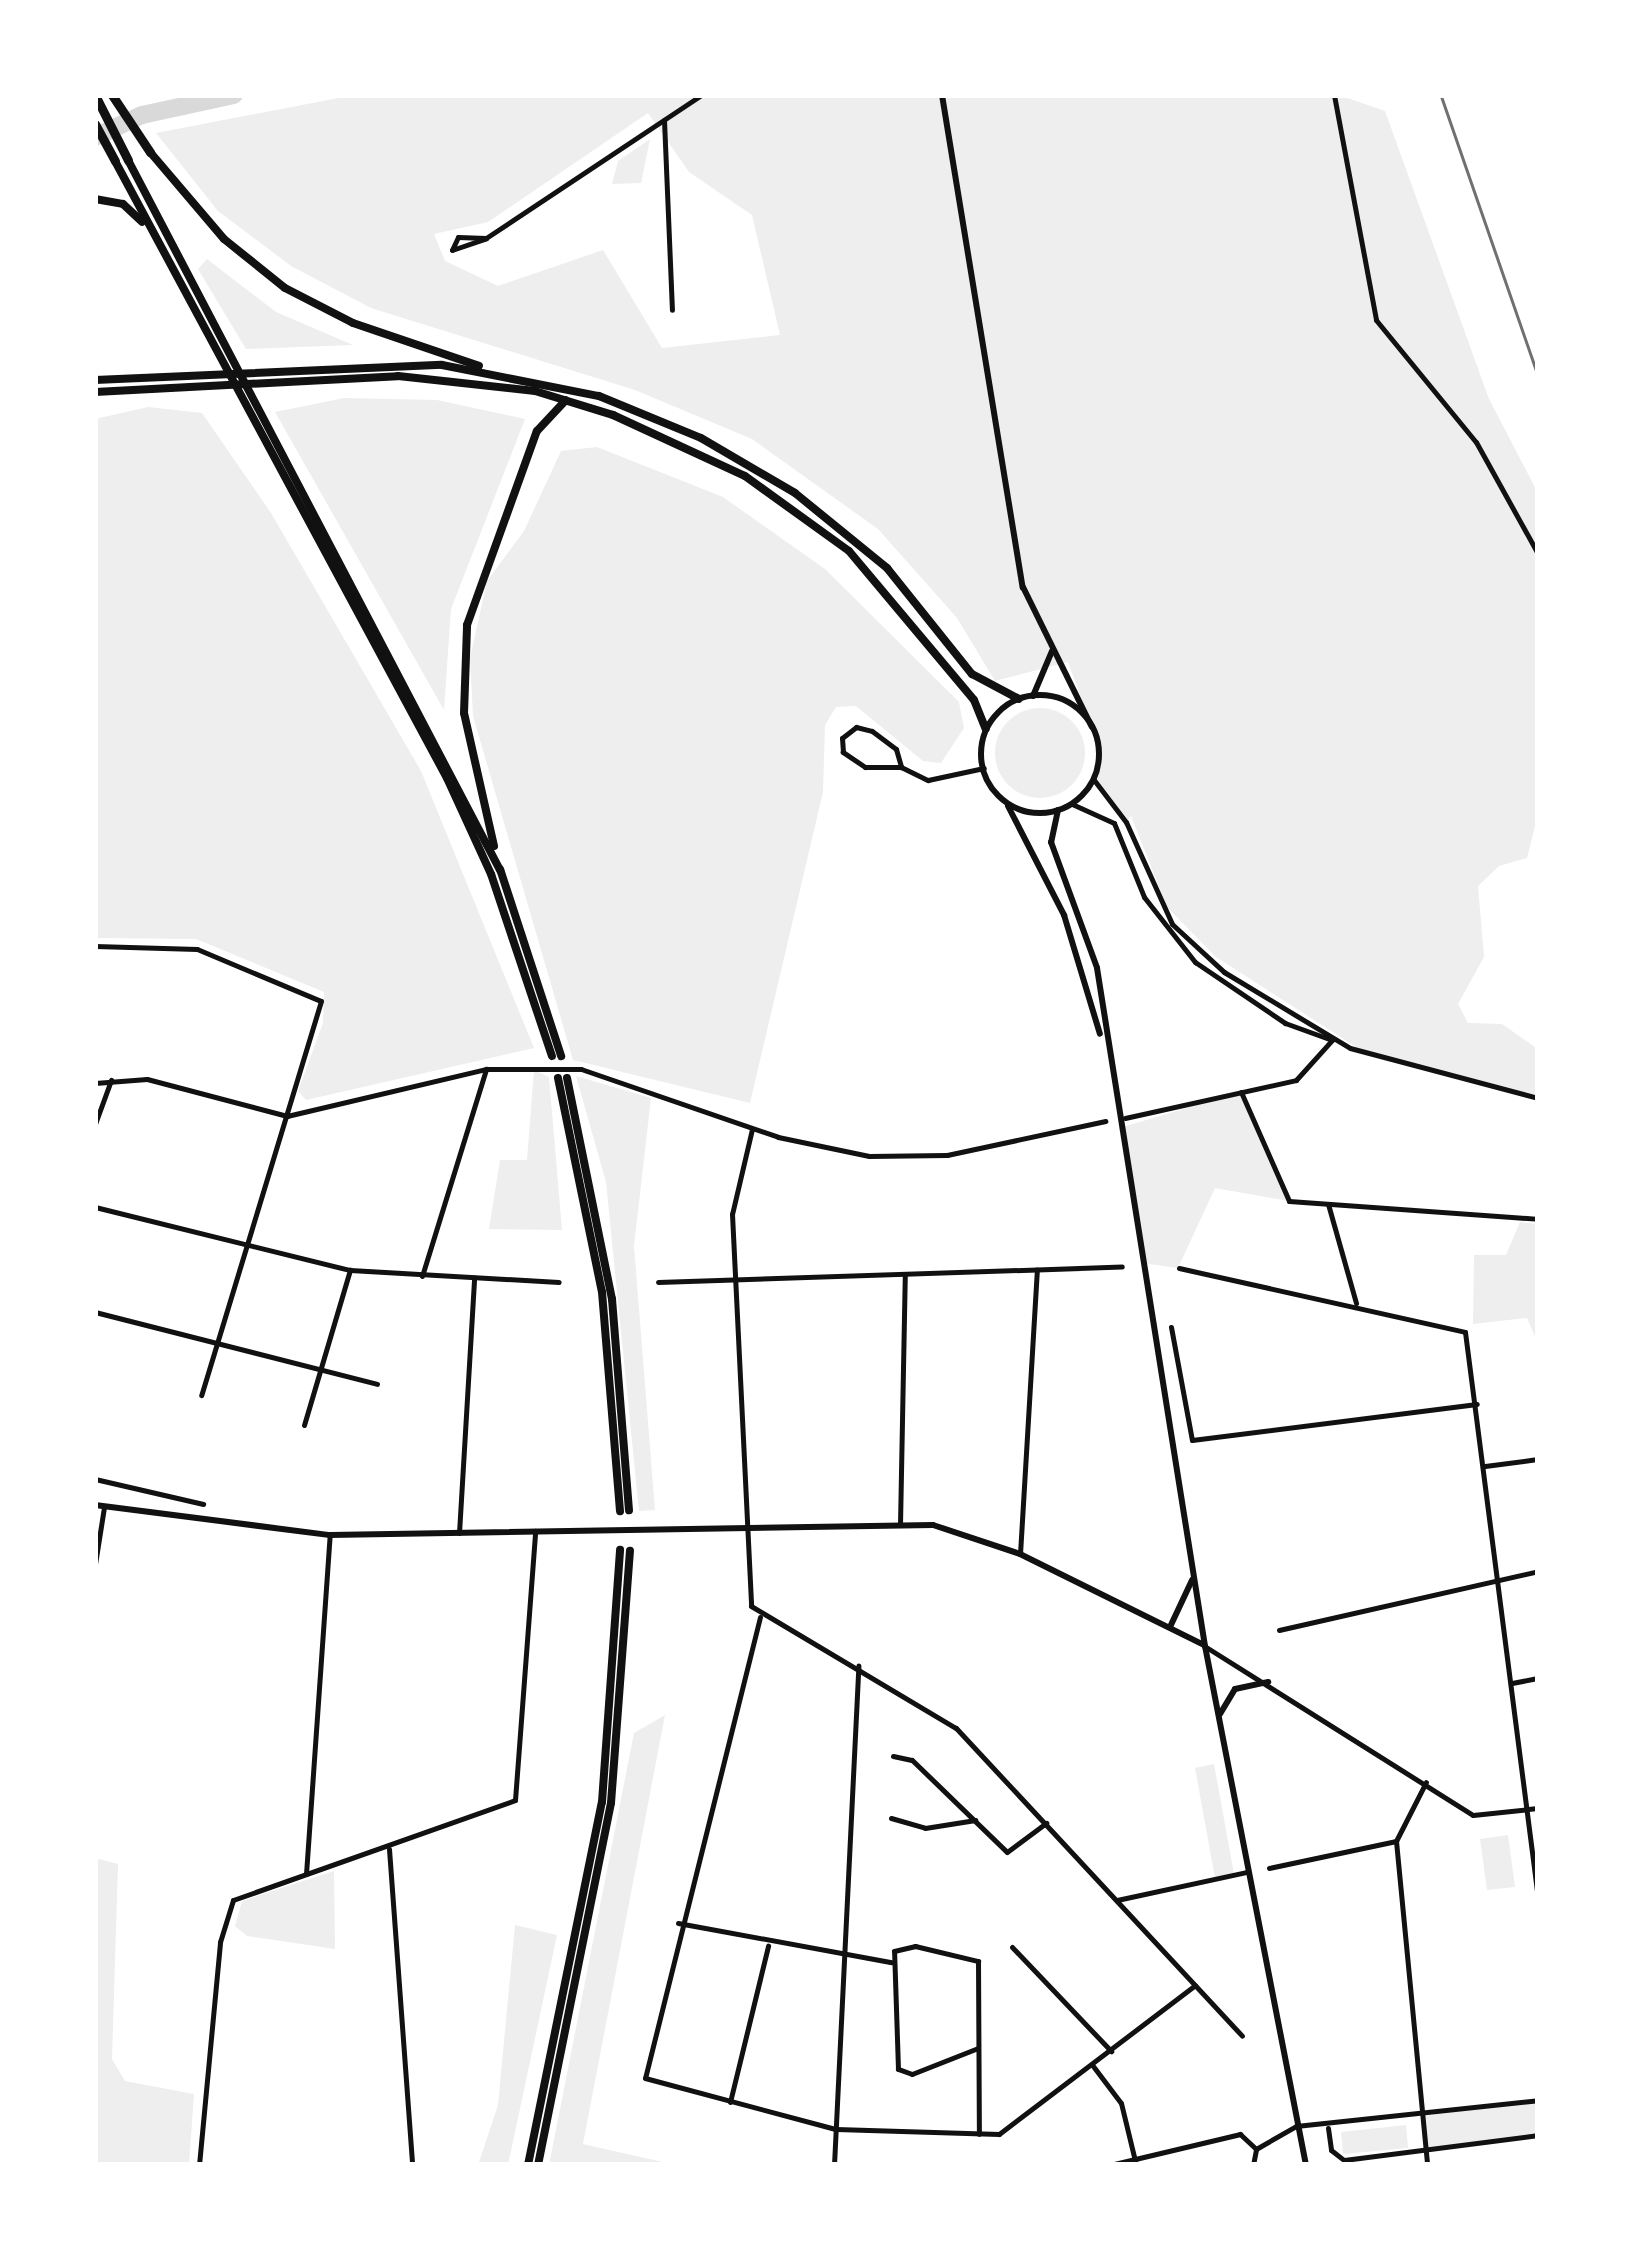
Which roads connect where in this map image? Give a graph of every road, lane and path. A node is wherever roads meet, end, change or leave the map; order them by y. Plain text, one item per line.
1 (701, 95) edge
2 (942, 95) edge
3 (1334, 95) edge
4 (113, 98) edge
5 (97, 99) edge
6 (664, 120) junction
7 (95, 124) edge
8 (150, 152) joint
9 (128, 160) joint
10 (115, 162) joint
11 (95, 199) edge
12 (152, 234) junction
13 (486, 238) junction
14 (672, 310) dead end
15 (498, 372) junction
16 (95, 380) edge
17 (95, 392) edge
18 (566, 400) junction
19 (1538, 554) edge
20 (1052, 650) junction
21 (1033, 696) junction
22 (1020, 699) junction
23 (1092, 727) junction
24 (986, 730) junction
25 (902, 767) junction
26 (984, 768) junction
27 (1094, 780) junction
28 (1006, 802) junction
29 (1072, 804) junction
30 (1058, 810) junction
31 (500, 870) junction
32 (95, 946) edge
33 (1102, 1040) junction
34 (1332, 1040) junction
35 (486, 1069) junction
36 (562, 1078) dead end
37 (111, 1080) junction
38 (95, 1083) edge
39 (1241, 1092) junction
40 (1538, 1098) edge
41 (287, 1116) junction
42 (1124, 1118) dead end
43 (1105, 1122) dead end
44 (95, 1124) edge
45 (752, 1129) junction
46 (1328, 1204) junction
47 (95, 1207) edge
48 (1538, 1218) edge
49 (249, 1245) junction
50 (1122, 1267) dead end
51 (1179, 1268) dead end
52 (350, 1270) junction
53 (1038, 1270) junction
54 (904, 1274) junction
55 (422, 1276) junction
56 (474, 1277) junction
57 (734, 1280) junction
58 (559, 1282) dead end
59 (658, 1282) dead end
60 (1356, 1303) junction
61 (95, 1312) edge
62 (1171, 1327) dead end
63 (218, 1342) junction
64 (322, 1368) junction
65 (377, 1384) dead end
66 (201, 1395) dead end
67 (1477, 1404) junction
68 (304, 1425) dead end
69 (1538, 1460) edge
70 (1485, 1466) junction
71 (95, 1478) edge
72 (95, 1504) edge
73 (203, 1504) dead end
74 (104, 1507) junction
75 (624, 1510) dead end
76 (900, 1525) junction
77 (744, 1528) junction
78 (535, 1531) junction
79 (459, 1533) junction
80 (330, 1535) junction
81 (1020, 1554) junction
82 (95, 1564) edge
83 (1538, 1572) edge
84 (1193, 1574) junction
85 (1500, 1580) junction
86 (760, 1617) junction
87 (1170, 1628) junction
88 (1279, 1630) dead end
89 (1205, 1646) junction
90 (858, 1666) junction
91 (1538, 1678) edge
92 (1268, 1682) junction
93 (1512, 1682) junction
94 (1218, 1720) junction
95 (893, 1756) dead end
96 (1426, 1782) junction
97 (1538, 1808) edge
98 (1527, 1811) junction
99 (890, 1818) dead end
100 (974, 1820) junction
101 (1046, 1823) junction
102 (1396, 1841) junction
103 (389, 1848) junction
104 (1269, 1868) dead end
105 (1246, 1872) junction
106 (306, 1874) junction
107 (1538, 1899) edge
108 (1116, 1900) junction
109 (678, 1924) junction
110 (768, 1946) junction
111 (1012, 1947) dead end
112 (842, 1960) junction
113 (892, 1962) junction
114 (1195, 1986) junction
115 (1242, 2036) dead end
116 (978, 2048) junction
117 (1111, 2051) junction
118 (1093, 2066) junction
119 (1538, 2100) edge
120 (730, 2102) junction
121 (1422, 2116) junction
122 (1296, 2126) junction
123 (836, 2128) junction
124 (1328, 2128) junction
125 (979, 2134) junction
126 (1538, 2135) edge
127 (1256, 2149) junction
128 (1426, 2150) junction
129 (1134, 2156) junction
130 (200, 2165) edge
131 (412, 2165) edge
132 (528, 2165) edge
133 (538, 2165) edge
134 (834, 2165) edge
135 (1110, 2165) edge
136 (1136, 2165) edge
137 (1252, 2165) edge
138 (1306, 2165) edge
139 (1427, 2165) edge

1 - 6 street
2 - 20 main road
3 - 19 street
4 - 8 highway
5 - 9 highway
6 - 13 street
6 - 14 street
7 - 10 highway
8 - 15 highway
9 - 31 highway
10 - 12 highway
11 - 12 highway
12 - 31 highway
13 - 13 street
15 - 16 highway
15 - 22 highway
17 - 18 highway
18 - 24 highway
18 - 31 highway
20 - 21 main road
20 - 23 main road
21 - 22 main road
21 - 23 main road
22 - 24 main road
23 - 27 main road
24 - 26 main road
25 - 25 street
25 - 26 street
26 - 28 main road
27 - 29 main road
27 - 34 street
28 - 30 main road
28 - 33 main road
29 - 30 main road
29 - 34 street
30 - 33 main road
32 - 41 street
33 - 84 main road
34 - 39 street
34 - 40 street
35 - 41 street
35 - 45 street
35 - 55 street
36 - 75 highway
37 - 38 street
37 - 41 street
37 - 44 street
39 - 42 street
39 - 46 street
41 - 49 street
43 - 45 street
45 - 57 street
46 - 48 street
46 - 60 street
47 - 49 street
49 - 52 street
49 - 63 street
50 - 53 street
51 - 60 street
52 - 55 street
52 - 64 street
53 - 54 street
53 - 81 street
54 - 57 street
54 - 76 street
55 - 56 street
56 - 58 street
56 - 79 street
57 - 59 street
57 - 77 street
60 - 67 street
61 - 63 street
62 - 67 street
63 - 64 street
63 - 66 street
64 - 65 street
64 - 68 street
67 - 70 street
69 - 70 street
70 - 85 street
71 - 73 street
72 - 74 main road
74 - 80 main road
74 - 82 street
76 - 77 main road
76 - 81 main road
77 - 78 main road
77 - 86 street
78 - 79 main road
78 - 103 street
79 - 80 main road
80 - 106 street
81 - 87 main road
83 - 85 street
84 - 87 main road
84 - 89 main road
85 - 88 street
85 - 93 street
86 - 90 street
86 - 109 street
87 - 89 main road
89 - 92 street
89 - 94 main road
90 - 101 street
90 - 112 street
91 - 93 street
92 - 94 main road
92 - 96 street
93 - 98 street
94 - 105 main road
95 - 100 street
96 - 98 street
96 - 102 street
97 - 98 street
98 - 107 street
99 - 100 street
100 - 101 street
101 - 108 street
102 - 104 street
102 - 121 street
103 - 106 street
103 - 131 street
105 - 108 street
105 - 122 main road
106 - 130 street
108 - 114 street
109 - 110 street
109 - 120 street
110 - 112 street
110 - 120 street
111 - 117 street
112 - 113 street
112 - 123 street
113 - 116 street
113 - 116 street
114 - 115 street
114 - 117 street
116 - 125 street
117 - 118 street
118 - 125 street
118 - 129 street
119 - 121 street
120 - 123 street
121 - 124 street
121 - 128 street
122 - 124 street
122 - 127 street
122 - 138 main road
123 - 125 street
123 - 134 street
124 - 128 street
126 - 128 street
127 - 129 street
127 - 137 street
128 - 139 street
129 - 135 street
129 - 136 street
132 - 133 highway

